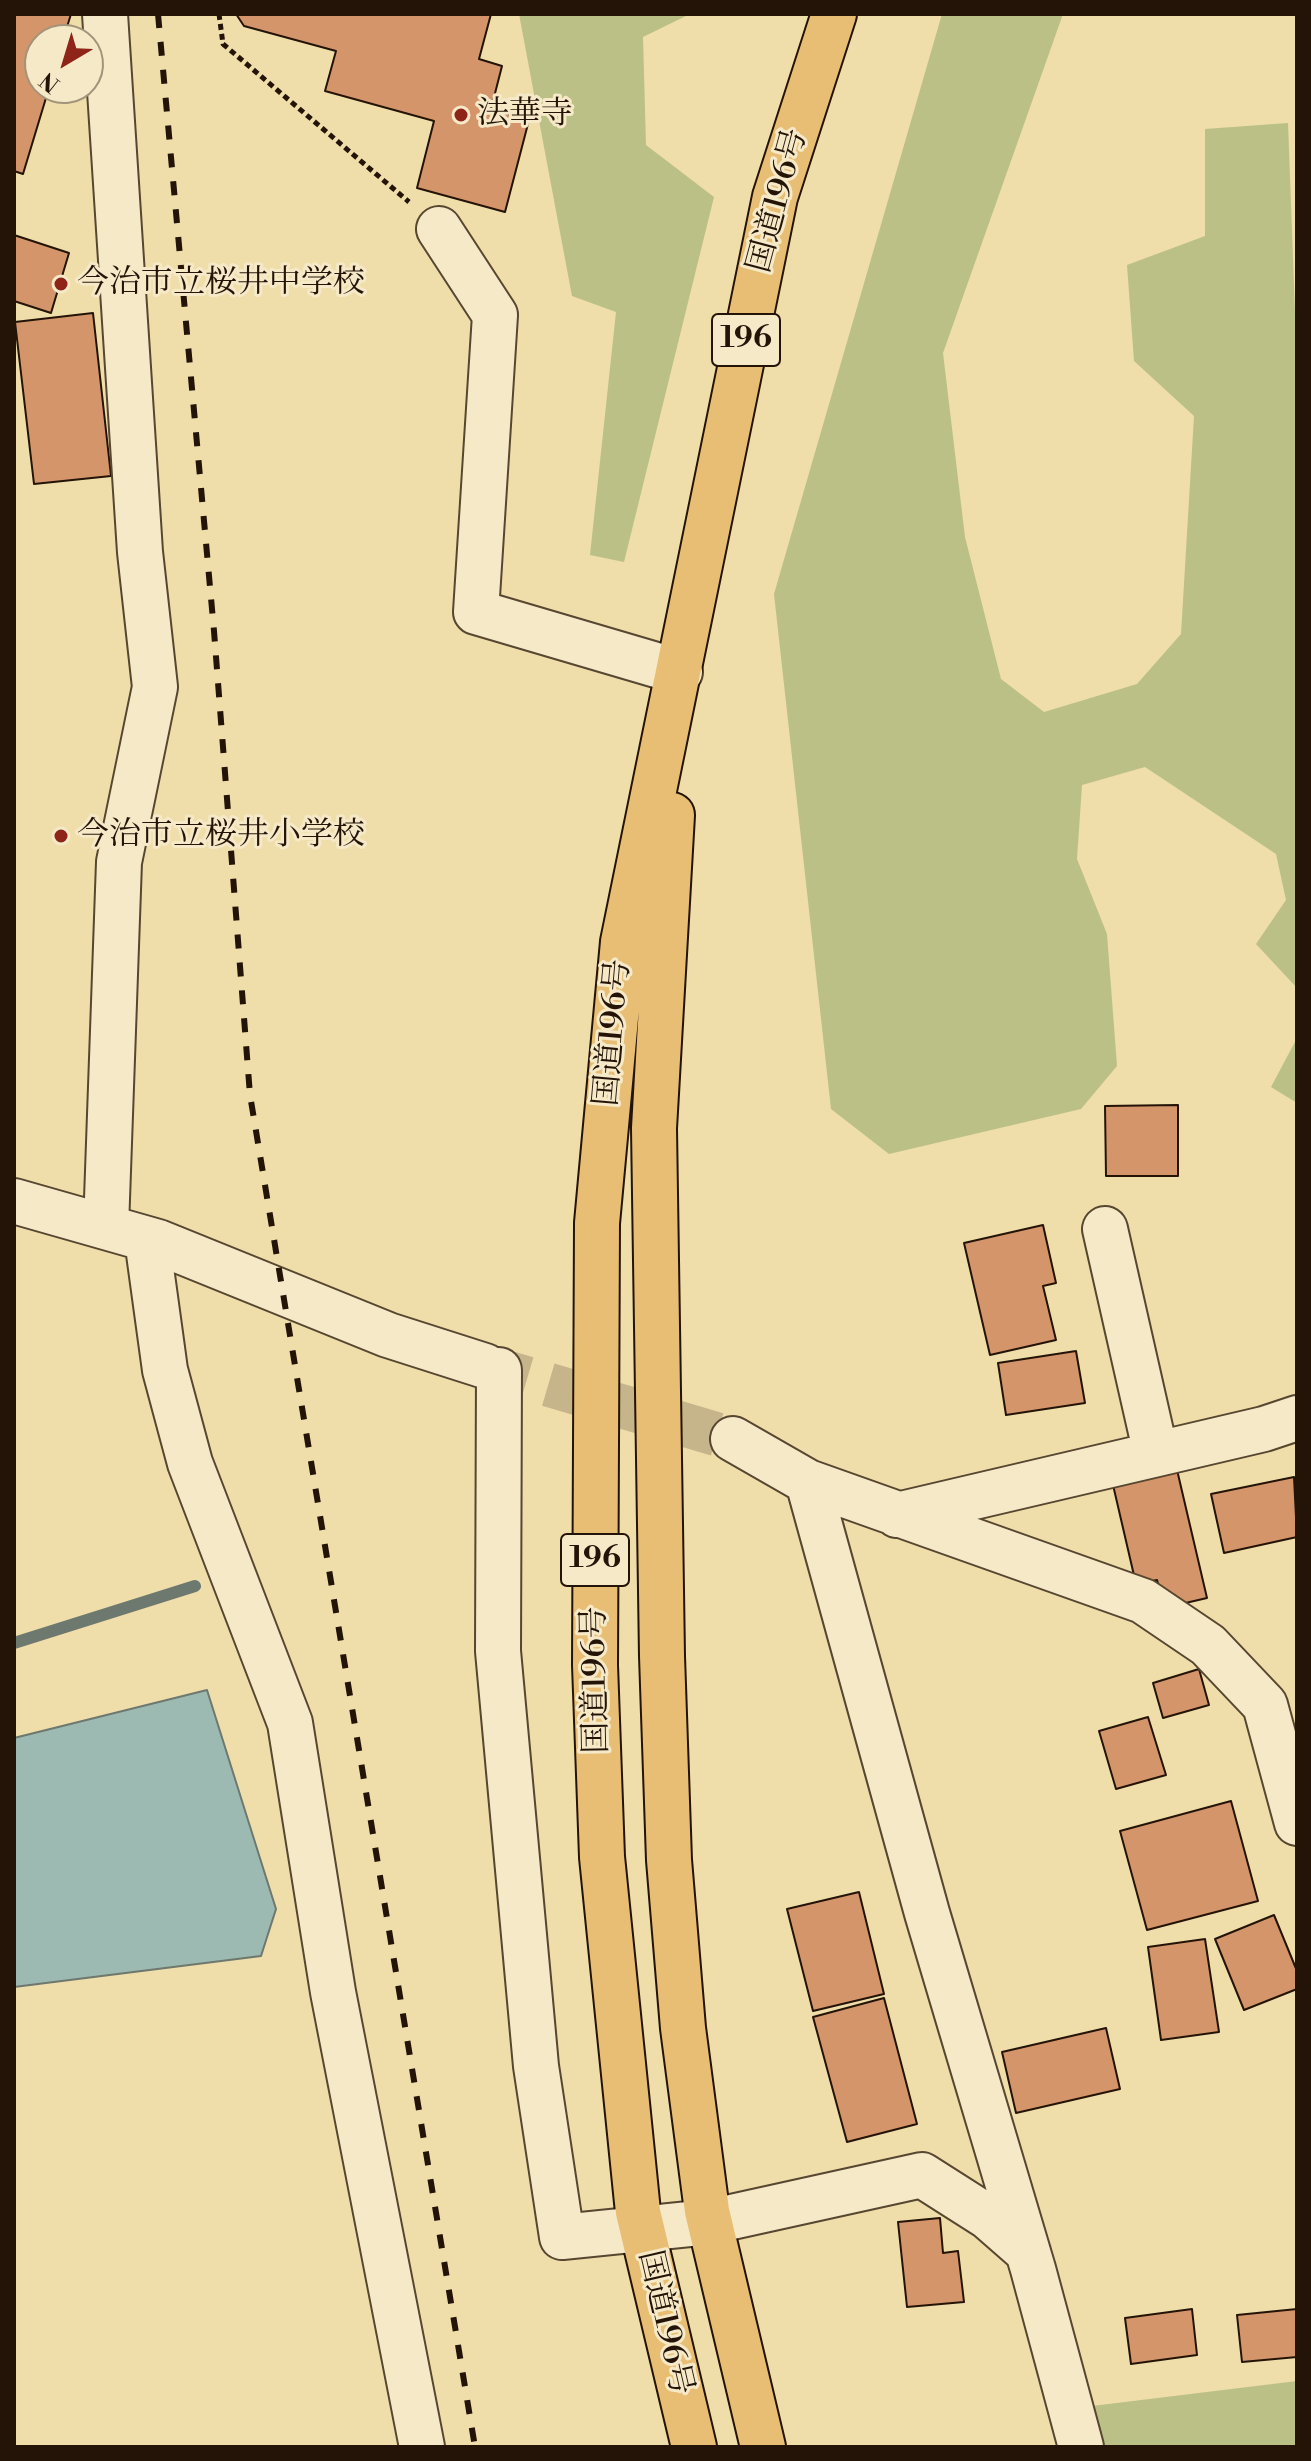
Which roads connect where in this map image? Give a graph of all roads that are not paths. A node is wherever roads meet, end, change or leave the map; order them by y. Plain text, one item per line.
1 (105, 14) edge
2 (834, 14) edge
3 (439, 229) road end
4 (680, 672) junction
5 (14, 1201) edge
6 (1105, 1229) dead end
7 (127, 1233) junction
8 (1297, 1418) edge
9 (733, 1439) tunnel mouth
10 (1156, 1454) junction
11 (808, 1482) junction
12 (897, 1515) junction
13 (1281, 1699) edge
14 (1297, 1823) edge
15 (709, 2222) junction
16 (642, 2230) junction
17 (1028, 2252) junction
18 (422, 2447) edge
19 (694, 2447) edge
20 (763, 2447) edge
21 (1081, 2447) edge

1 - 7 street
2 - 4 highway, 国道196号 / 196
3 - 4 street
4 - 15 highway, 国道196号 / 196
4 - 16 highway, 国道196号 / 196
5 - 7 street
6 - 10 street
7 - 16 street
7 - 18 street
8 - 10 street
9 - 11 street
10 - 12 street
11 - 12 street
11 - 17 street
12 - 13 street
13 - 14 street
15 - 16 street
15 - 17 street
15 - 20 highway, 国道196号 / 196
16 - 19 highway, 国道196号 / 196
17 - 21 street

